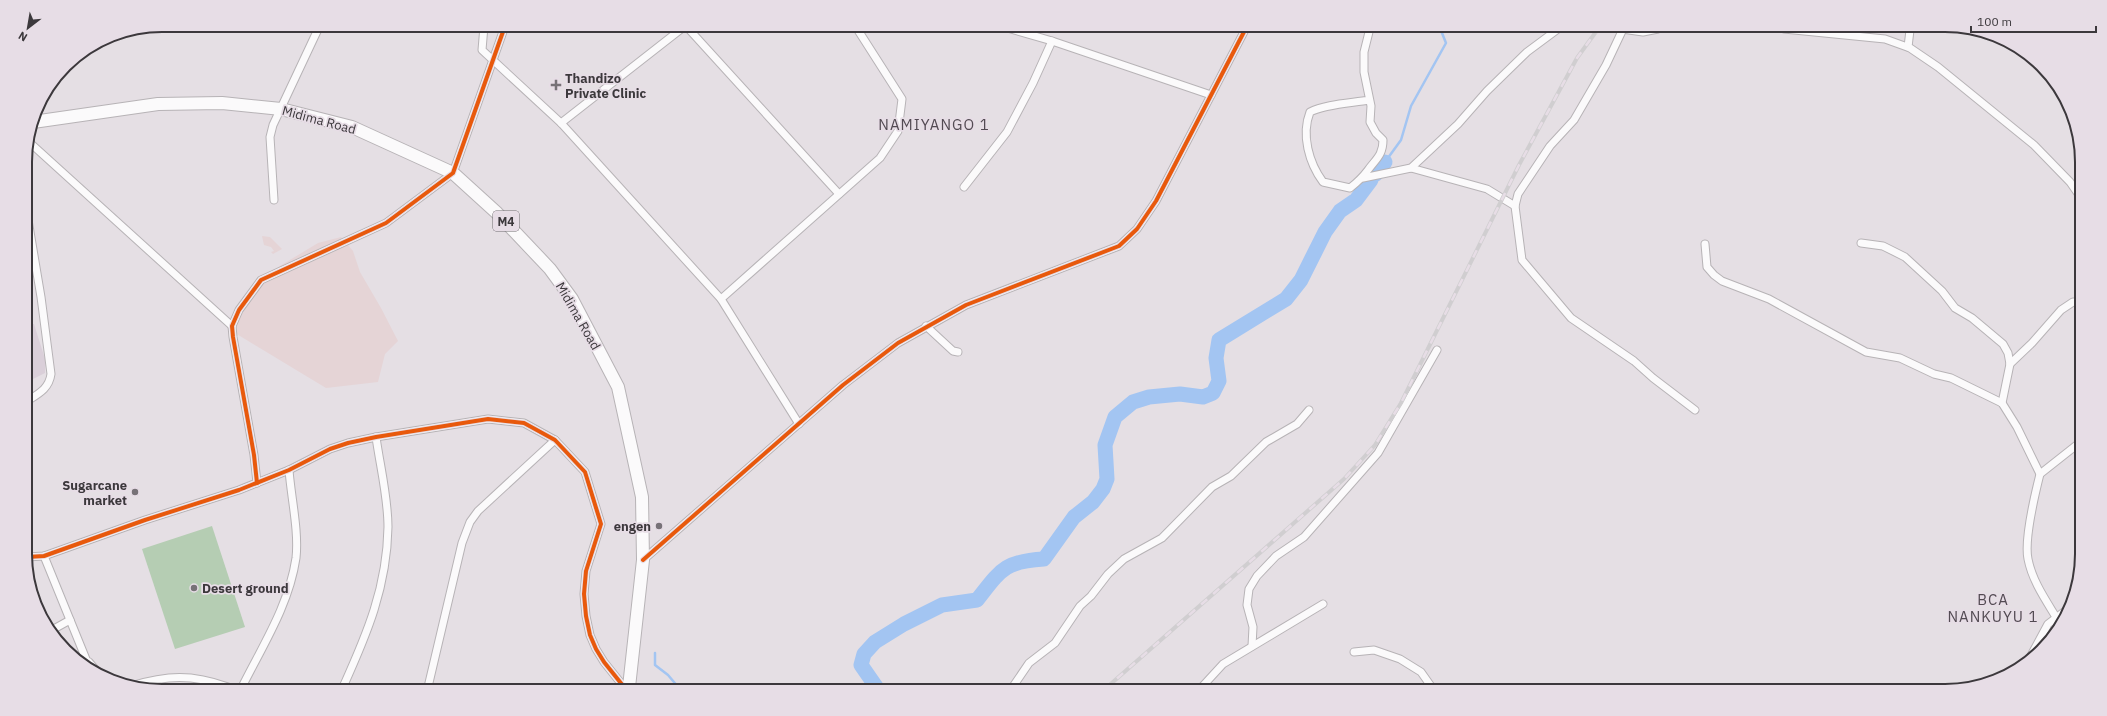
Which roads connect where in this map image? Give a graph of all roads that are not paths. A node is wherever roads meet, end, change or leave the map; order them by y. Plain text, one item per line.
1 (317, 32) edge
2 (484, 32) edge
3 (503, 32) edge
4 (678, 32) edge
5 (691, 32) edge
6 (859, 32) edge
7 (1021, 32) edge
8 (1244, 32) edge
9 (1369, 32) edge
10 (1554, 32) edge
11 (1622, 32) edge
12 (1814, 32) edge
13 (1910, 32) edge
14 (1052, 41) junction
15 (1908, 47) junction
16 (494, 60) junction
17 (1212, 95) junction
18 (1369, 100) junction
19 (281, 109) junction
20 (39, 121) edge
21 (561, 123) junction
22 (33, 145) edge
23 (1411, 168) junction
24 (453, 173) junction
25 (1363, 178) junction
26 (964, 187) dead end
27 (2075, 189) edge
28 (839, 194) junction
29 (274, 200) dead end
30 (1515, 206) junction
31 (32, 244) edge
32 (1705, 244) dead end
33 (1861, 244) dead end
34 (721, 299) junction
35 (2075, 302) edge
36 (232, 326) junction
37 (926, 326) junction
38 (1437, 350) dead end
39 (958, 352) dead end
40 (2010, 364) junction
41 (32, 398) edge
42 (2002, 403) junction
43 (1309, 410) dead end
44 (1695, 410) dead end
45 (799, 424) junction
46 (376, 437) junction
47 (556, 440) junction
48 (2075, 446) edge
49 (288, 470) junction
50 (2040, 474) junction
51 (257, 484) junction
52 (44, 556) junction
53 (32, 557) edge
54 (643, 560) junction
55 (1323, 604) dead end
56 (2060, 614) edge
57 (2056, 617) junction
58 (70, 620) junction
59 (55, 628) edge
60 (1252, 646) junction
61 (2035, 648) edge
62 (1354, 652) dead end
63 (87, 660) edge
64 (143, 683) edge
65 (220, 684) edge
66 (243, 684) edge
67 (344, 684) edge
68 (429, 684) edge
69 (621, 684) edge
70 (628, 684) edge
71 (1015, 684) edge
72 (1205, 684) edge
73 (1429, 684) edge

1 - 19 street
2 - 16 street
3 - 16 street
4 - 21 street
5 - 28 street
6 - 28 street
7 - 14 street
8 - 17 street
9 - 18 street
10 - 23 street
11 - 30 street
12 - 15 street
13 - 15 street
14 - 17 street
14 - 26 street
15 - 27 street
16 - 21 street
16 - 24 street
17 - 37 street
18 - 25 street
18 - 25 street
19 - 20 main road, Midima Road / M4
19 - 24 main road, Midima Road / M4
19 - 29 street
21 - 34 street
22 - 36 street
23 - 25 street
23 - 30 street
24 - 36 street
24 - 54 main road, Midima Road / M4
28 - 34 street
30 - 44 street
31 - 41 street
32 - 42 street
33 - 40 street
34 - 45 street
35 - 40 street
36 - 51 street
37 - 39 street
37 - 45 street
38 - 60 street
40 - 42 street
42 - 50 street
43 - 71 street
45 - 54 street
46 - 47 street
46 - 49 street
46 - 67 street
47 - 68 street
47 - 69 street
48 - 50 street
49 - 51 street
49 - 66 street
50 - 57 street
51 - 52 street
52 - 53 street
52 - 58 street
54 - 70 main road, Midima Road / M4
55 - 60 street
56 - 57 street
57 - 61 street
58 - 59 street
58 - 63 street
60 - 72 street
62 - 73 street
64 - 65 street

